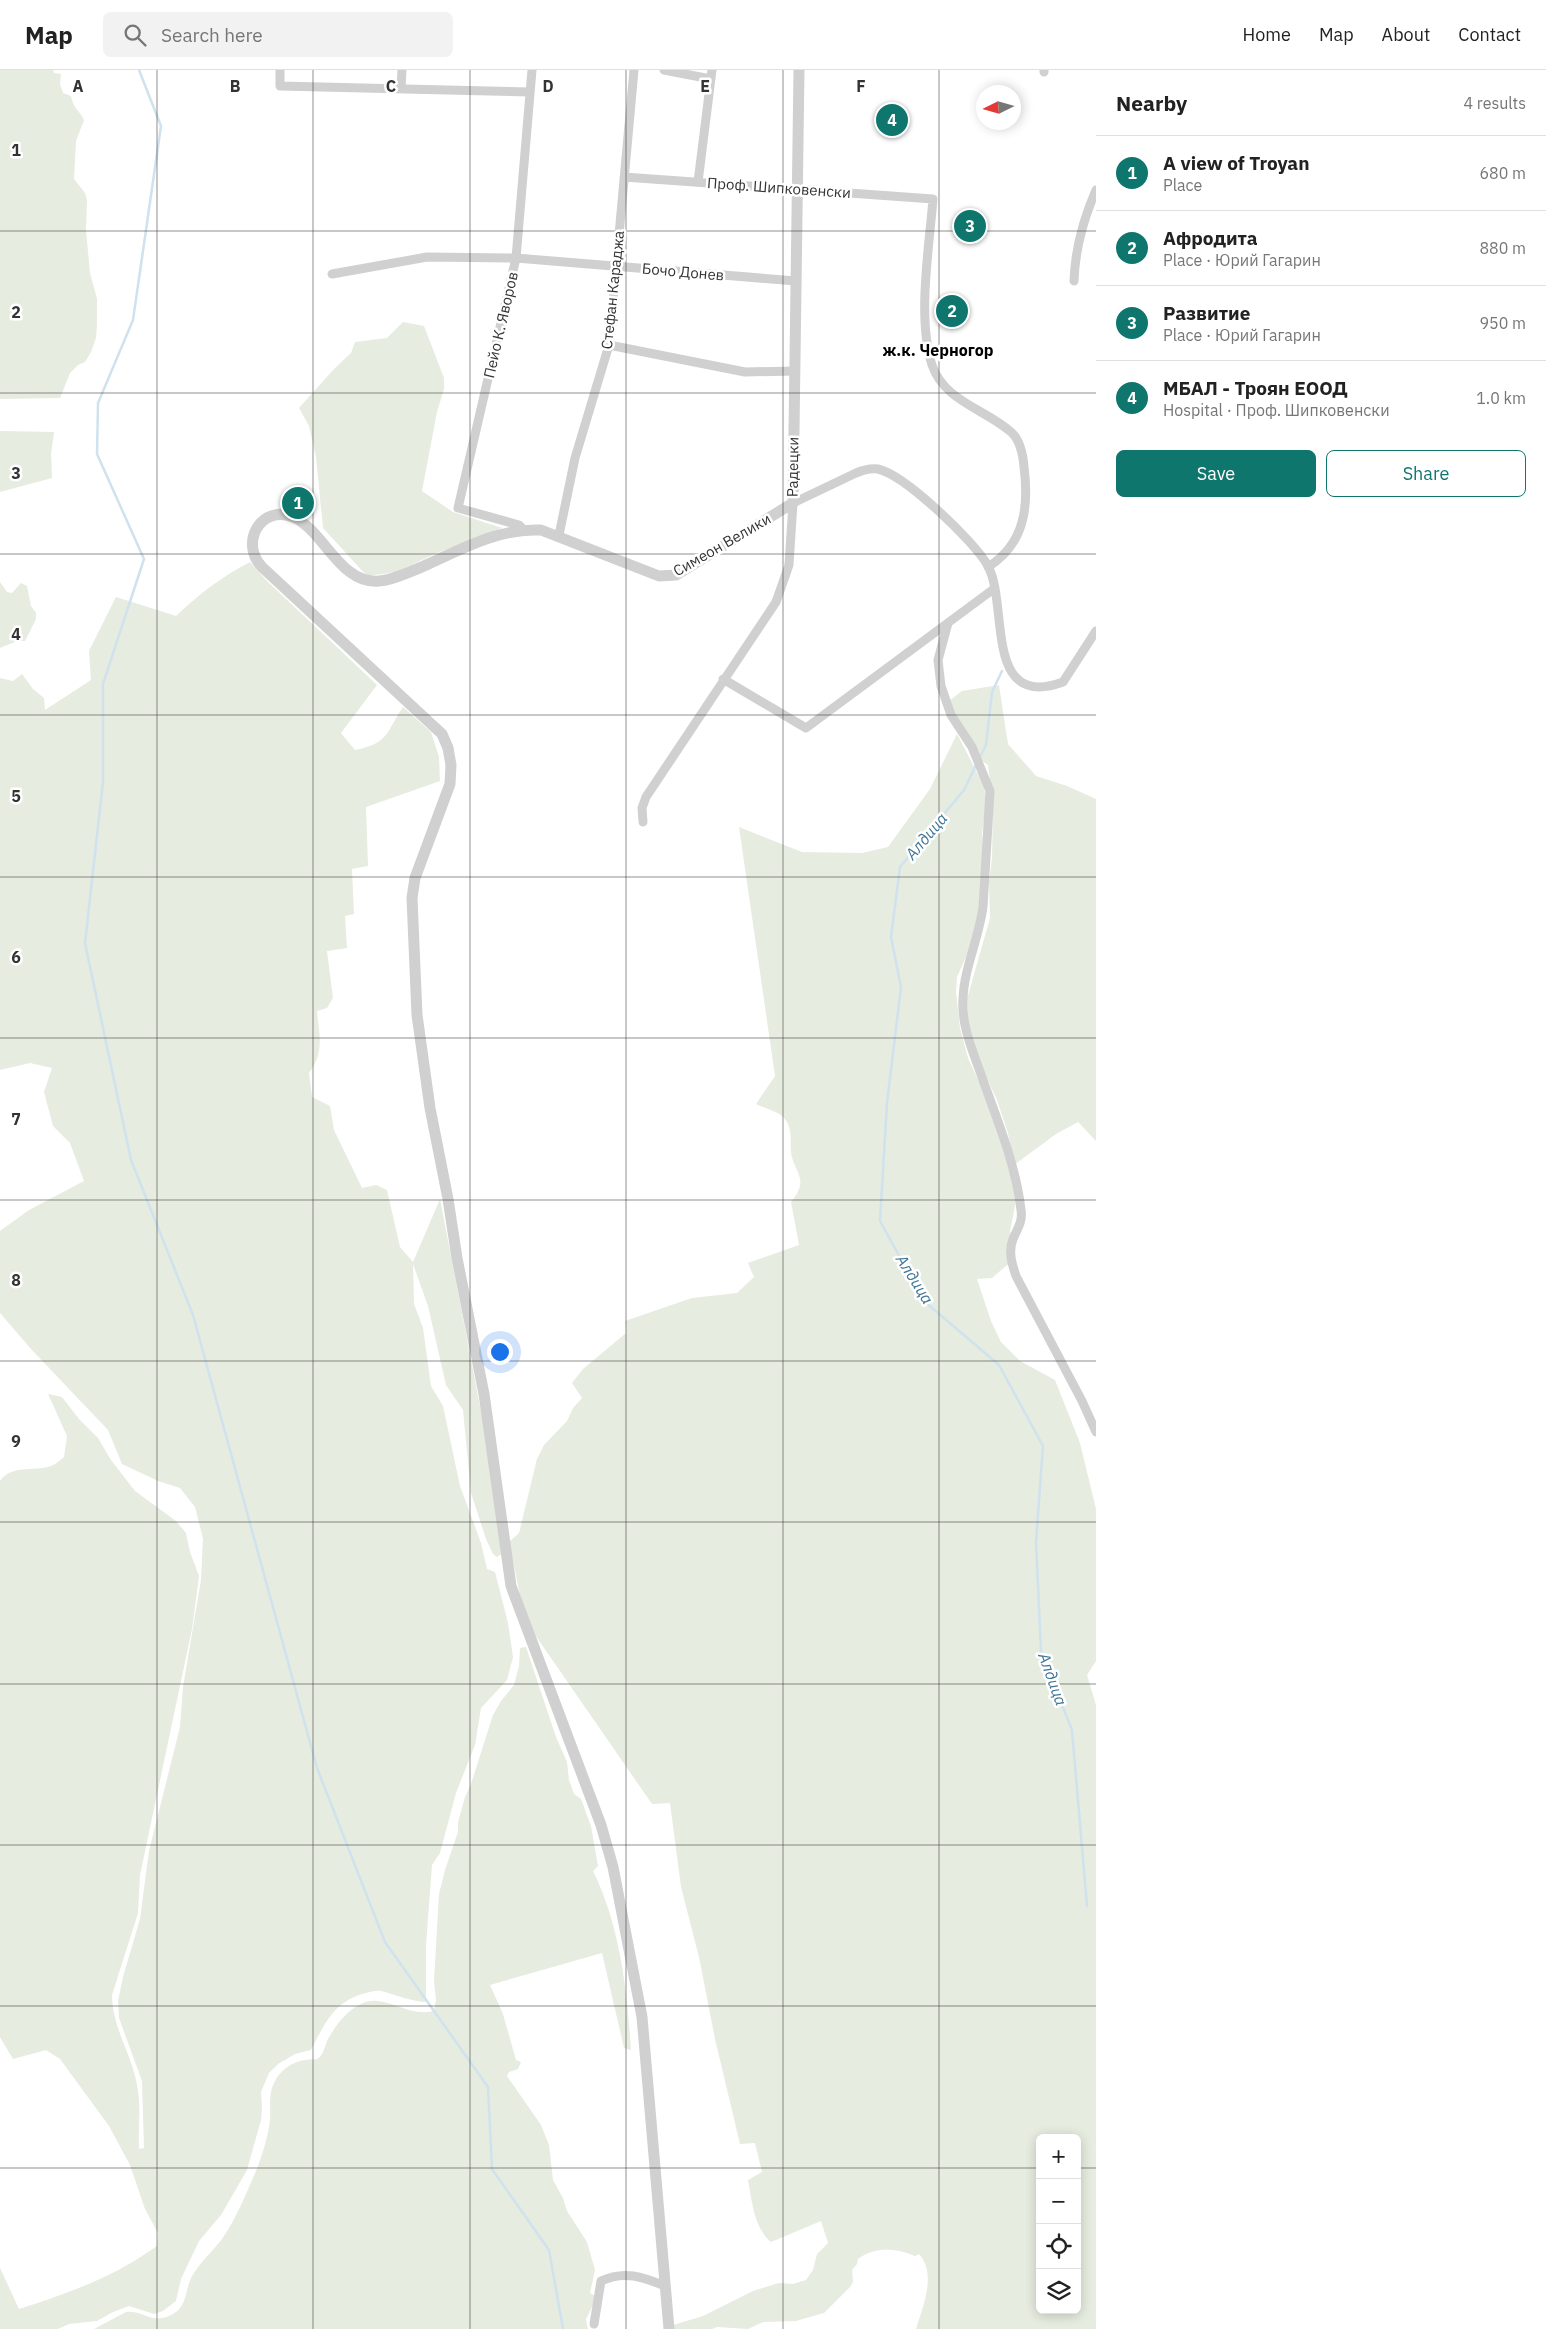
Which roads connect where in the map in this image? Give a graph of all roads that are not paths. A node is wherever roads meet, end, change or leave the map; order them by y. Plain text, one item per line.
1 (280, 70) edge
2 (402, 70) edge
3 (532, 70) edge
4 (634, 70) edge
5 (664, 70) edge
6 (799, 70) edge
7 (711, 75) edge
8 (401, 89) junction
9 (530, 92) junction
10 (624, 177) junction
11 (698, 182) junction
12 (797, 190) junction
13 (1096, 190) edge
14 (516, 258) junction
15 (616, 266) junction
16 (332, 274) dead end
17 (796, 281) junction
18 (1074, 281) dead end
19 (610, 345) junction
20 (795, 371) junction
21 (793, 503) junction
22 (523, 529) junction
23 (559, 535) junction
24 (988, 567) junction
25 (996, 588) junction
26 (948, 623) junction
27 (1096, 631) edge
28 (724, 679) junction
29 (643, 822) dead end
30 (1096, 1432) edge
31 (665, 2286) junction
32 (594, 2324) dead end
33 (669, 2329) edge

1 - 8 street
2 - 8 street
3 - 9 street, Пейо К. Яворов
4 - 10 street, Стефан Караджа
5 - 7 street
6 - 12 street, Радецки
7 - 11 street
8 - 9 street
9 - 14 street, Пейо К. Яворов
10 - 11 street, Проф. Шипковенски
10 - 15 street, Стефан Караджа
11 - 12 street, Проф. Шипковенски
12 - 17 street, Радецки
12 - 24 street, Проф. Шипковенски
13 - 18 street
14 - 15 street, Бочо Донев
14 - 16 street, Бочо Донев
14 - 22 street, Пейо К. Яворов
15 - 17 street, Бочо Донев
15 - 19 street, Стефан Караджа
17 - 20 street, Радецки
19 - 20 street
19 - 23 street, Стефан Караджа
20 - 21 street, Радецки
21 - 23 street, Симеон Велики
21 - 24 street, Симеон Велики
21 - 28 street, Радецки
22 - 23 street, Симеон Велики
22 - 31 street, Симеон Велики
24 - 25 street, Симеон Велики
25 - 26 street
25 - 27 street, Симеон Велики
26 - 28 street
26 - 30 street
28 - 29 street, Радецки
31 - 32 street
31 - 33 street

